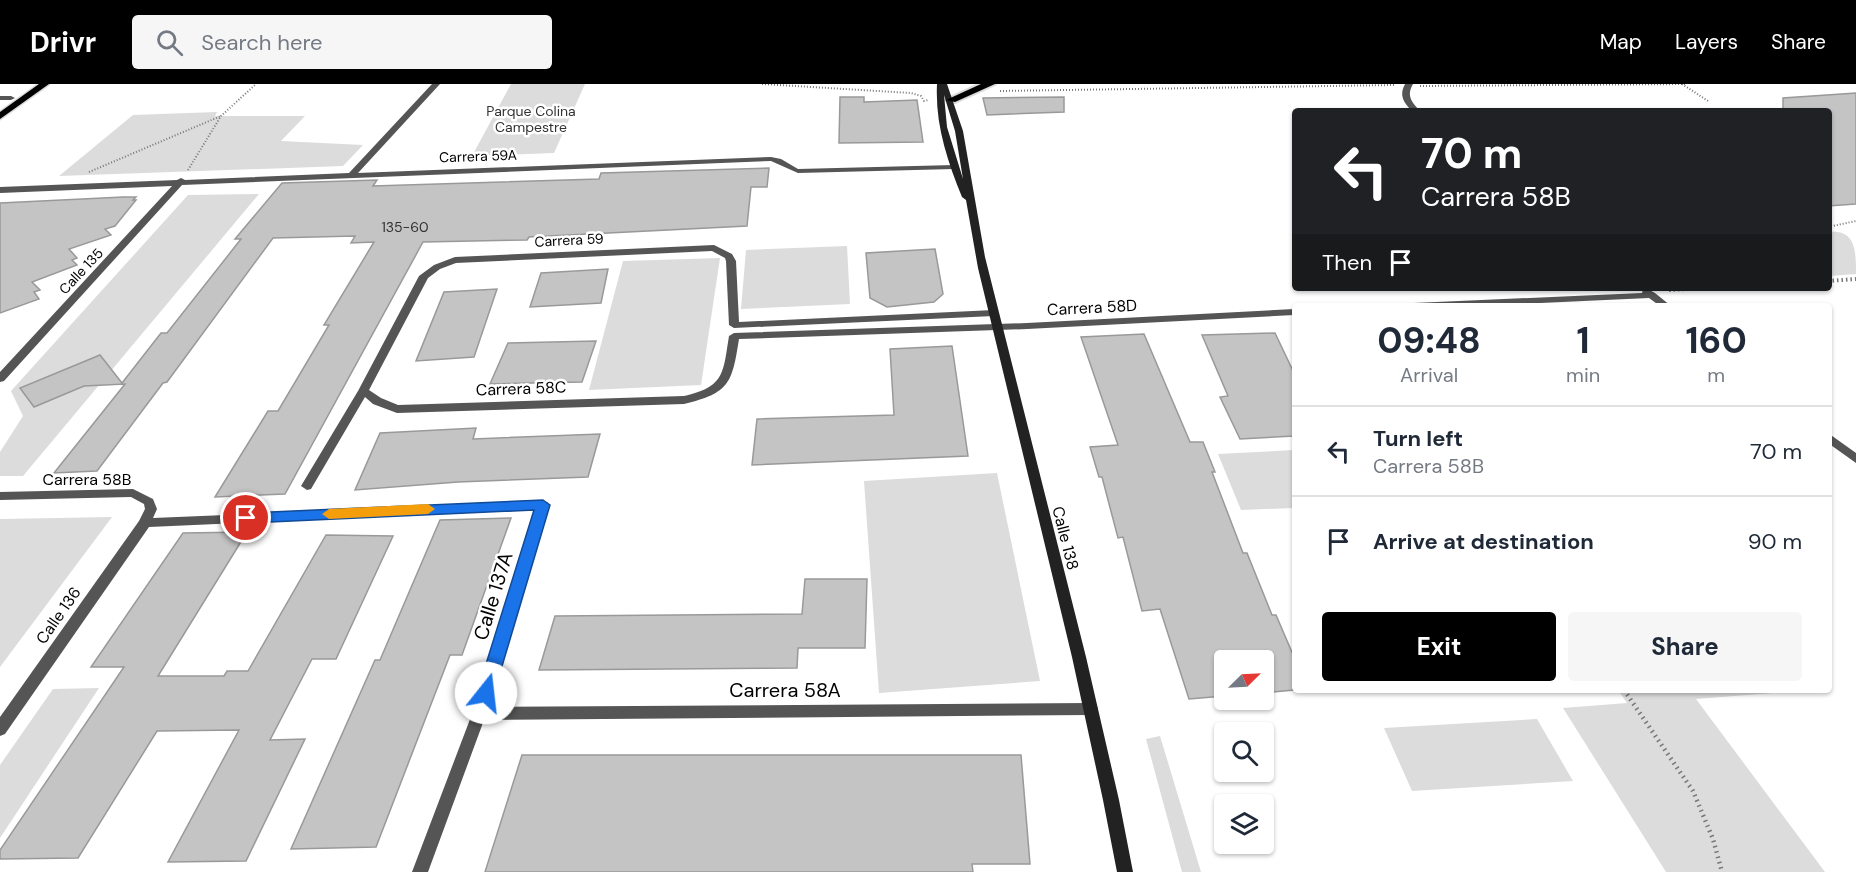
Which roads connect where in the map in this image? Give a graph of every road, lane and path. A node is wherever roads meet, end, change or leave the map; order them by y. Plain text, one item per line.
1 (30, 84) edge
2 (45, 84) edge
3 (256, 84) edge
4 (436, 84) edge
5 (762, 84) edge
6 (942, 84) edge
7 (1682, 84) edge
8 (1686, 84) edge
9 (1408, 85) edge
10 (993, 88) edge
11 (5, 98) edge
12 (924, 100) dead end
13 (951, 100) junction
14 (1708, 101) dead end
15 (0, 105) edge
16 (1414, 108) edge
17 (0, 116) edge
18 (221, 116) junction
19 (954, 167) junction
20 (84, 174) dead end
21 (352, 175) junction
22 (181, 181) junction
23 (0, 190) edge
24 (972, 212) junction
25 (1856, 221) edge
26 (1832, 226) edge
27 (1856, 279) edge
28 (1832, 281) edge
29 (1647, 292) edge
30 (1464, 303) edge
31 (1662, 303) edge
32 (1292, 312) edge
33 (891, 318) junction
34 (996, 320) junction
35 (892, 330) junction
36 (734, 331) junction
37 (0, 379) edge
38 (363, 391) junction
39 (1832, 440) edge
40 (1856, 459) edge
41 (307, 486) dead end
42 (0, 496) edge
43 (145, 523) junction
44 (1625, 693) edge
45 (1091, 709) junction
46 (479, 714) junction
47 (0, 729) edge
48 (420, 872) edge
49 (1125, 872) edge
50 (1722, 872) edge

1 - 11 main road
2 - 17 main road
3 - 18 path
4 - 21 street
5 - 12 path
6 - 13 main road, Calle 138
6 - 19 main road, Calle 138
7 - 8 path
7 - 9 path
7 - 14 path
9 - 10 path
9 - 16 street
10 - 13 highway
11 - 15 main road
13 - 24 main road, Calle 138
18 - 20 path
18 - 22 path
19 - 21 street, Carrera 59A
19 - 24 main road, Calle 138
21 - 22 street, Carrera 59A
22 - 23 street, Carrera 59A
22 - 37 street, Calle 135
24 - 34 main road, Calle 138
25 - 26 path
27 - 28 path
29 - 30 street
29 - 31 street
32 - 34 street, Carrera 58D
33 - 34 street, Carrera 58D
33 - 35 street
33 - 36 street, Carrera 58D
34 - 35 street, Carrera 58D
34 - 45 main road, Calle 138
35 - 36 street, Carrera 58D
36 - 38 street, Carrera 58C
36 - 38 street, Carrera 59
38 - 41 street
39 - 40 street
42 - 43 street, Carrera 58B
43 - 46 street, Calle 137A
43 - 47 street, Calle 136
44 - 50 path
45 - 46 street, Carrera 58A
45 - 49 main road, Calle 138
46 - 48 street, Calle 137A

